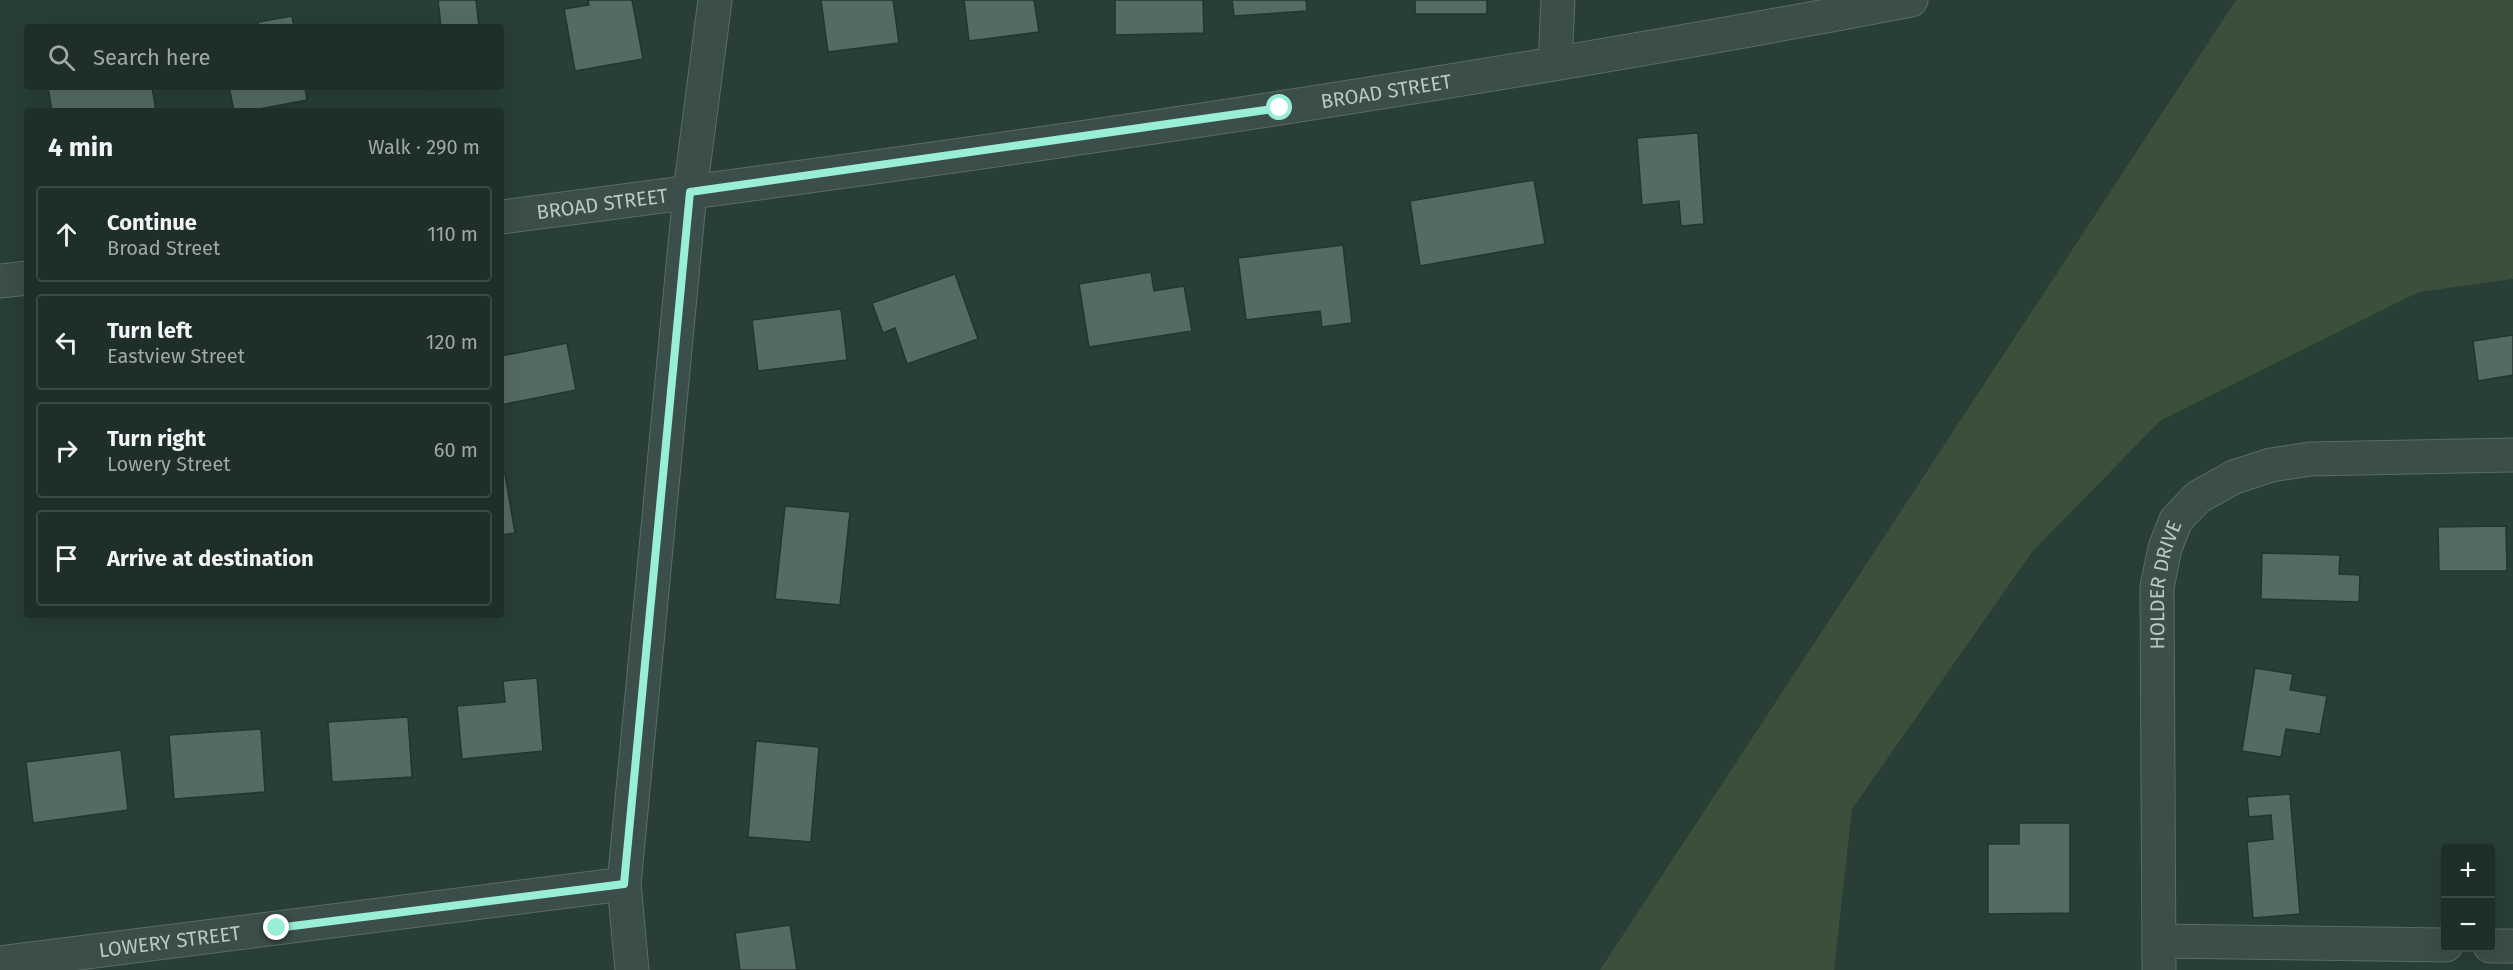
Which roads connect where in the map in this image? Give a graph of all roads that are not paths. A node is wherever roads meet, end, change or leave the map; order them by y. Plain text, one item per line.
1 (715, 0) edge
2 (1558, 0) edge
3 (1911, 0) edge
4 (1555, 63) junction
5 (690, 192) junction
6 (504, 217) edge
7 (24, 278) edge
8 (0, 281) edge
9 (2513, 455) edge
10 (624, 884) junction
11 (2441, 945) edge
12 (2495, 946) edge
13 (2513, 946) edge
14 (2159, 955) edge
15 (0, 963) edge
16 (632, 970) edge

1 - 5 street
2 - 4 street
3 - 4 street, BROAD STREET
4 - 5 street, BROAD STREET
5 - 6 street, BROAD STREET
5 - 10 street
7 - 8 street
9 - 14 street, HOLDER DRIVE
10 - 15 street, LOWERY STREET
10 - 16 street
11 - 14 street
12 - 13 street

